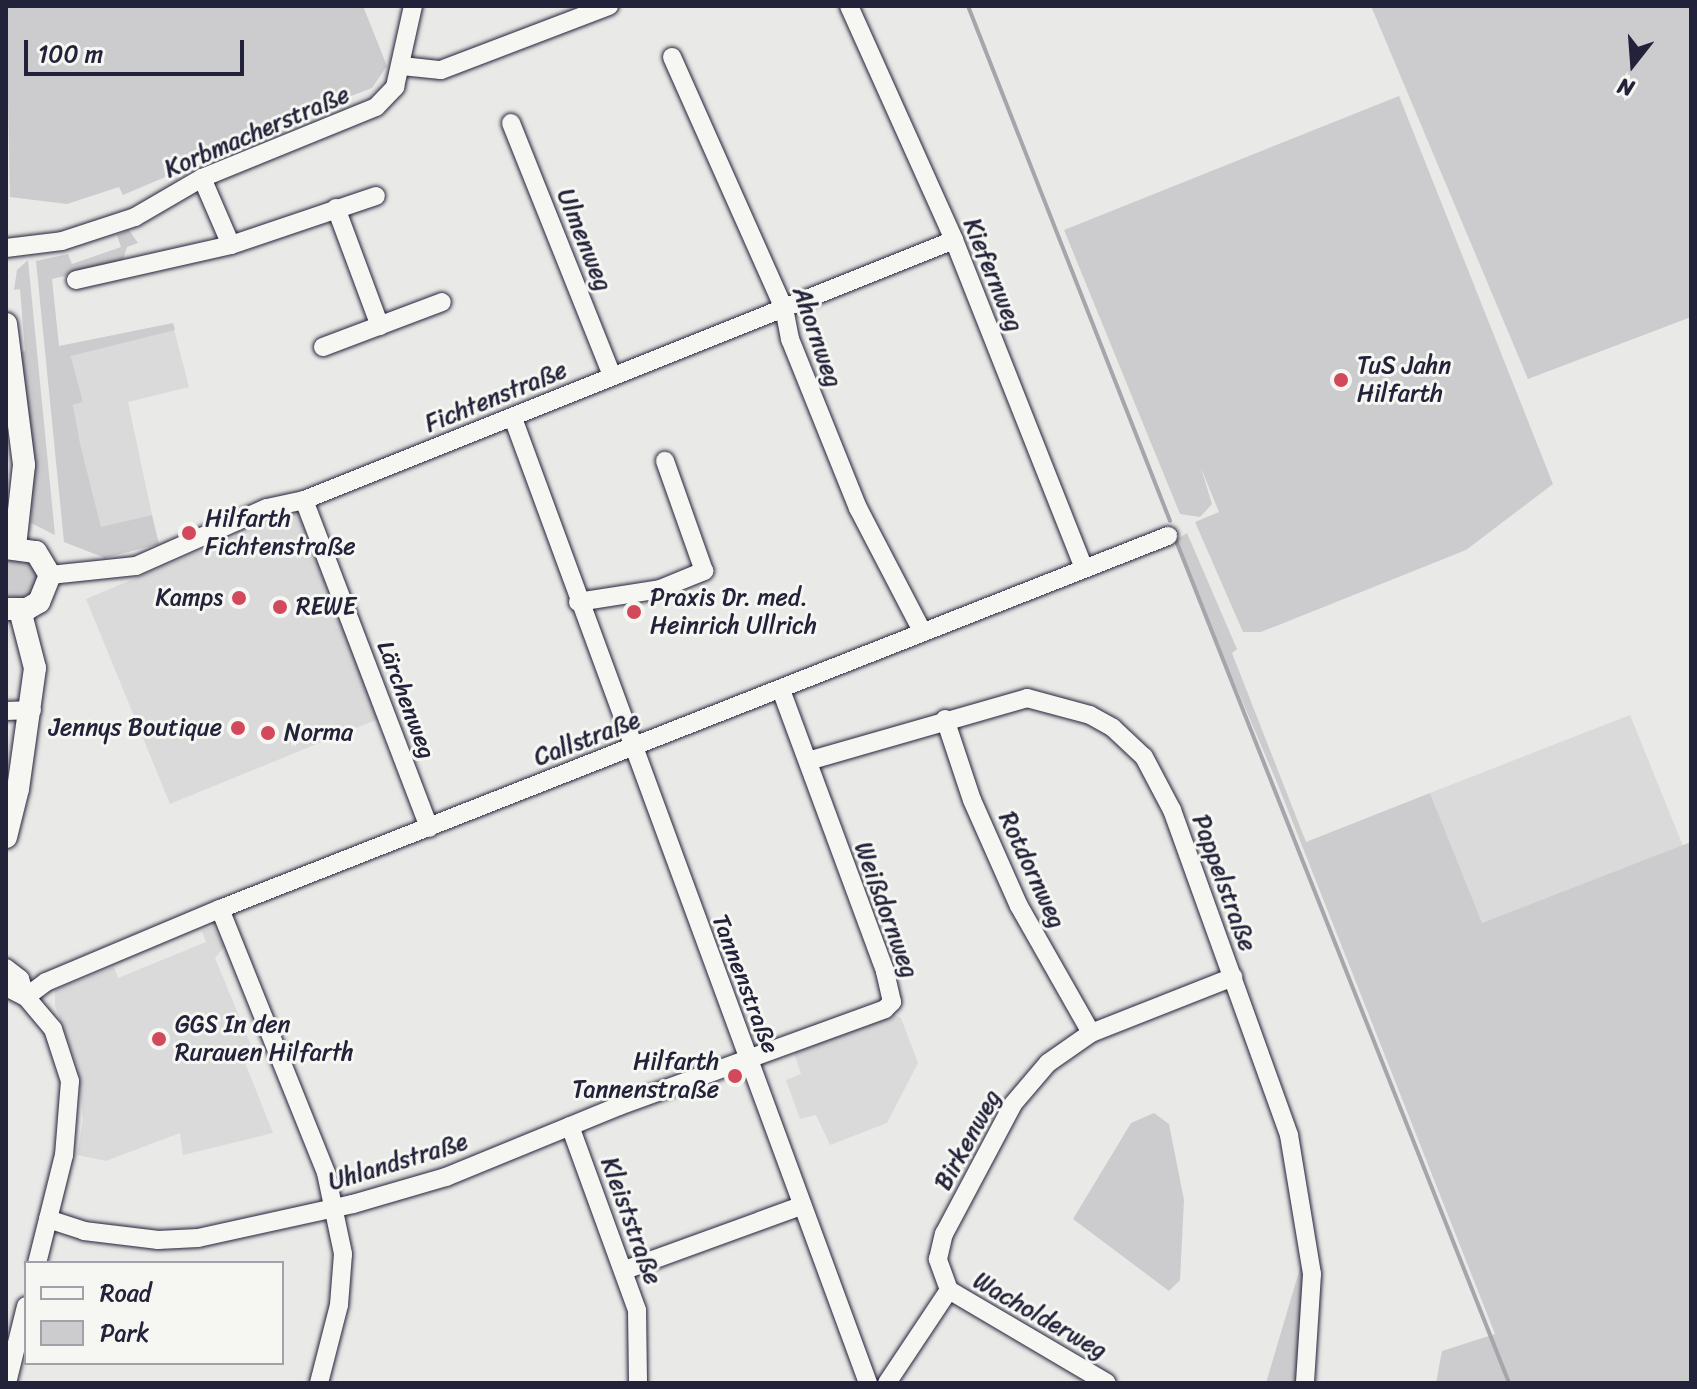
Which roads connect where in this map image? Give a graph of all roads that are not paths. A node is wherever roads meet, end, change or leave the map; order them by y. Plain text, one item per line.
1 (413, 6) edge
2 (609, 6) edge
3 (849, 6) edge
4 (672, 57) dead end
5 (402, 66) junction
6 (511, 123) dead end
7 (202, 178) junction
8 (376, 196) dead end
9 (336, 208) junction
10 (954, 240) junction
11 (231, 245) junction
12 (6, 248) edge
13 (76, 280) dead end
14 (442, 302) dead end
15 (784, 308) junction
16 (6, 324) edge
17 (380, 326) junction
18 (323, 347) dead end
19 (612, 375) junction
20 (513, 418) junction
21 (665, 461) dead end
22 (304, 500) junction
23 (1168, 536) dead end
24 (11, 547) edge
25 (1083, 566) junction
26 (50, 575) junction
27 (578, 602) junction
28 (13, 609) edge
29 (922, 631) junction
30 (781, 690) junction
31 (32, 710) junction
32 (6, 711) edge
33 (945, 719) junction
34 (631, 747) junction
35 (808, 761) junction
36 (429, 828) junction
37 (6, 837) edge
38 (220, 909) junction
39 (6, 968) edge
40 (1233, 977) junction
41 (6, 987) edge
42 (26, 997) junction
43 (1091, 1033) junction
44 (749, 1061) junction
45 (570, 1126) junction
46 (801, 1206) junction
47 (333, 1208) junction
48 (48, 1219) junction
49 (38, 1261) edge
50 (625, 1270) junction
51 (949, 1290) junction
52 (24, 1314) edge
53 (7, 1383) edge
54 (319, 1383) edge
55 (638, 1383) edge
56 (868, 1383) edge
57 (887, 1383) edge
58 (1107, 1383) edge
59 (1305, 1383) edge

1 - 5 street, Korbmacherstraße
2 - 5 street
3 - 10 street, Kiefernweg
4 - 15 street, Ahornweg
5 - 7 street, Korbmacherstraße
6 - 19 street, Ulmenweg
7 - 11 street
7 - 12 street, Korbmacherstraße
8 - 9 street
9 - 11 street
9 - 17 street
10 - 15 street, Fichtenstraße
10 - 25 street, Kiefernweg
11 - 13 street
14 - 17 street
15 - 19 street, Fichtenstraße
15 - 29 street, Ahornweg
16 - 24 main road
17 - 18 street
19 - 20 street, Fichtenstraße
20 - 22 street, Fichtenstraße
20 - 27 street, Tannenstraße
21 - 27 street
22 - 26 street, Fichtenstraße
22 - 36 street, Lärchenweg
23 - 25 street, Callstraße
24 - 26 main road
25 - 29 street, Callstraße
26 - 28 main road
27 - 34 street, Tannenstraße
28 - 31 main road
29 - 30 street, Callstraße
30 - 34 street, Callstraße
30 - 35 street, Weißdornweg
31 - 32 street
31 - 37 main road
33 - 35 street, Pappelstraße
33 - 40 street, Pappelstraße
33 - 43 street, Rotdornweg
34 - 36 street, Callstraße
34 - 44 street, Tannenstraße
35 - 44 street, Weißdornweg
36 - 38 street, Callstraße
38 - 42 street, Callstraße
38 - 47 street
39 - 42 street
40 - 43 street, Birkenweg
40 - 59 street, Pappelstraße
41 - 42 street
42 - 48 street
43 - 51 street, Birkenweg
44 - 45 street, Uhlandstraße
44 - 46 street, Tannenstraße
45 - 47 street, Uhlandstraße
45 - 50 street, Kleiststraße
46 - 50 street
46 - 56 street, Tannenstraße
47 - 48 street, Uhlandstraße
47 - 54 street
48 - 49 street
50 - 55 street, Kleiststraße
51 - 57 street
51 - 58 street, Wacholderweg
52 - 53 street

